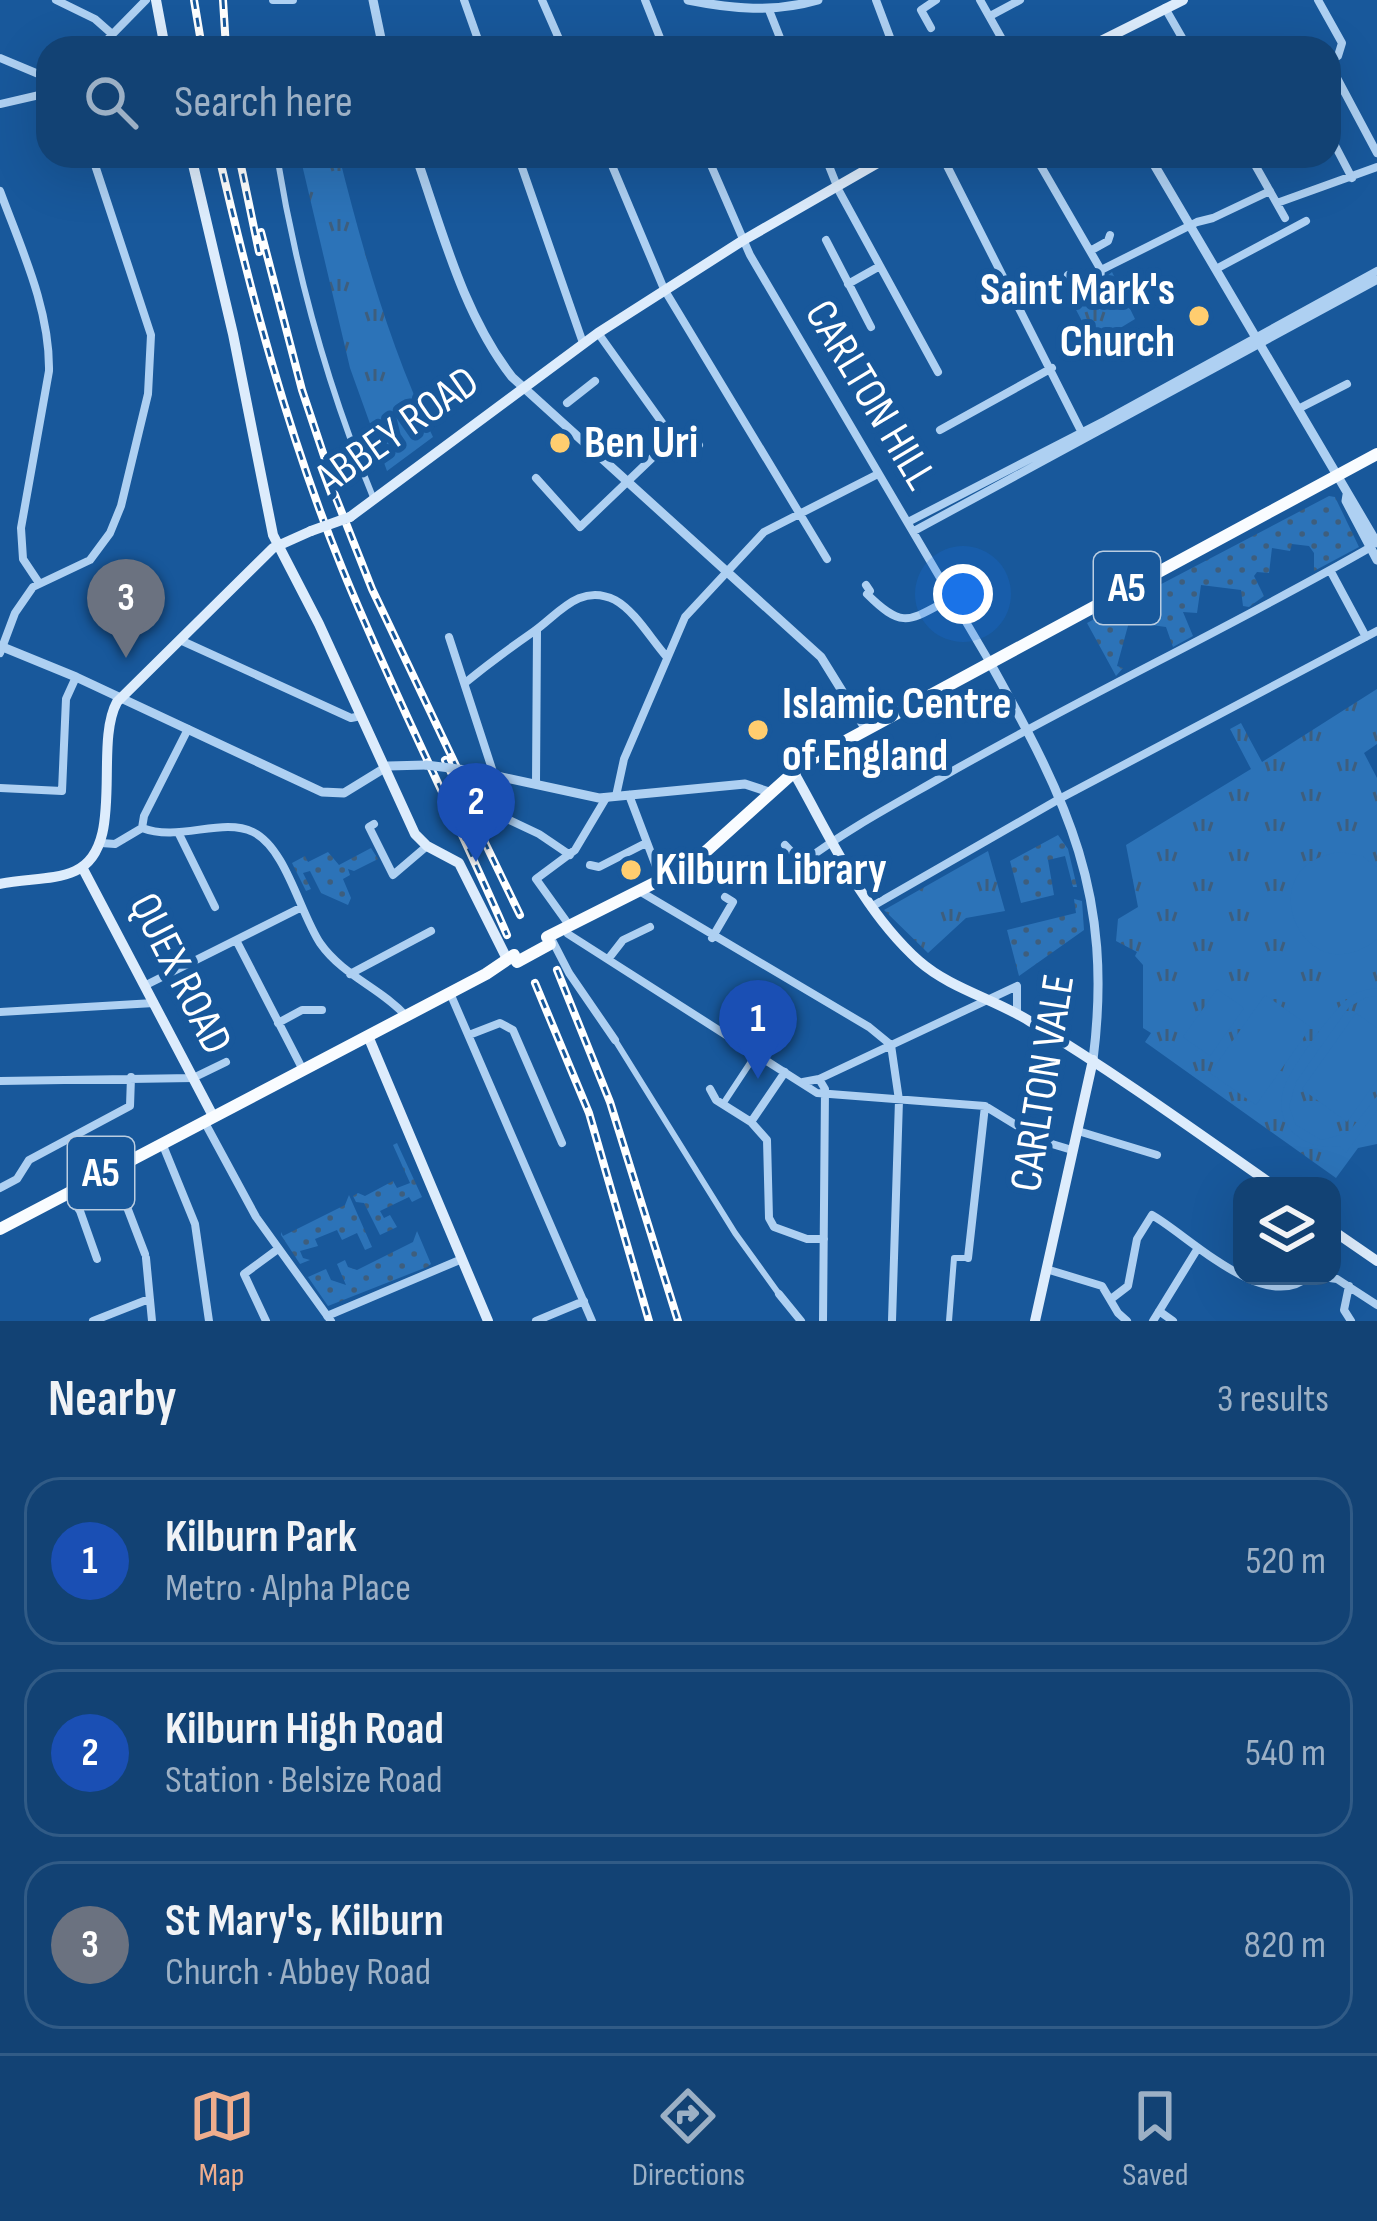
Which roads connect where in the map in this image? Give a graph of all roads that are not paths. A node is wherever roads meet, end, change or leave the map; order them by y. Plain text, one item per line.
1 (56, 0) edge
2 (145, 0) edge
3 (156, 0) edge
4 (273, 0) edge
5 (292, 0) edge
6 (373, 0) edge
7 (464, 0) edge
8 (542, 0) edge
9 (645, 0) edge
10 (688, 0) edge
11 (818, 0) edge
12 (876, 0) edge
13 (936, 0) edge
14 (980, 0) edge
15 (1020, 0) edge
16 (1183, 0) edge
17 (1318, 0) edge
18 (1165, 8) junction
19 (769, 10) junction
20 (989, 16) junction
21 (159, 24) junction
22 (931, 28) dead end
23 (112, 34) joint
24 (162, 36) edge
25 (381, 36) edge
26 (477, 36) edge
27 (557, 36) edge
28 (659, 36) edge
29 (779, 36) edge
30 (890, 36) edge
31 (1000, 36) edge
32 (1111, 36) edge
33 (1181, 36) edge
34 (1338, 36) edge
35 (0, 58) edge
36 (36, 73) edge
37 (1341, 86) edge
38 (36, 95) edge
39 (0, 104) edge
40 (1377, 153) edge
41 (1341, 157) edge
42 (1377, 167) edge
43 (96, 168) edge
44 (194, 168) edge
45 (280, 168) edge
46 (420, 168) edge
47 (522, 168) edge
48 (613, 168) edge
49 (712, 168) edge
50 (830, 168) edge
51 (869, 168) edge
52 (948, 168) edge
53 (1042, 168) edge
54 (1156, 168) edge
55 (1257, 168) edge
56 (1352, 178) junction
57 (837, 186) junction
58 (0, 191) edge
59 (1270, 191) junction
60 (1277, 203) junction
61 (1285, 218) dead end
62 (1306, 221) dead end
63 (1190, 226) junction
64 (1110, 235) dead end
65 (826, 240) dead end
66 (742, 241) junction
67 (1090, 251) junction
68 (880, 266) junction
69 (1216, 269) junction
70 (1101, 270) junction
71 (1068, 275) dead end
72 (1377, 276) edge
73 (848, 284) junction
74 (664, 289) junction
75 (872, 327) dead end
76 (598, 333) junction
77 (1257, 340) junction
78 (584, 343) junction
79 (1052, 368) junction
80 (938, 372) dead end
81 (595, 381) dead end
82 (1347, 384) dead end
83 (522, 388) junction
84 (561, 410) junction
85 (1298, 410) junction
86 (940, 430) dead end
87 (1083, 435) junction
88 (673, 438) junction
89 (699, 445) dead end
90 (1377, 454) edge
91 (878, 474) junction
92 (1336, 476) junction
93 (536, 478) dead end
94 (630, 483) junction
95 (375, 500) junction
96 (799, 513) junction
97 (911, 527) junction
98 (277, 545) junction
99 (1375, 545) edge
100 (827, 559) dead end
101 (1377, 560) edge
102 (728, 570) junction
103 (1330, 570) junction
104 (39, 584) junction
105 (952, 598) junction
106 (853, 603) dead end
107 (537, 631) junction
108 (1377, 631) edge
109 (448, 637) dead end
110 (1366, 637) junction
111 (180, 640) junction
112 (0, 649) edge
113 (666, 656) junction
114 (989, 661) junction
115 (76, 677) junction
116 (465, 683) junction
117 (120, 698) junction
118 (361, 716) junction
119 (865, 728) junction
120 (1027, 728) junction
121 (188, 729) junction
122 (384, 769) junction
123 (793, 771) junction
124 (495, 776) junction
125 (536, 784) junction
126 (0, 788) edge
127 (500, 788) dead end
128 (765, 795) junction
129 (617, 796) junction
130 (1061, 798) junction
131 (374, 824) dead end
132 (142, 828) junction
133 (179, 834) junction
134 (832, 840) junction
135 (101, 843) junction
136 (646, 843) junction
137 (785, 845) dead end
138 (427, 846) junction
139 (570, 855) junction
140 (590, 865) dead end
141 (82, 867) junction
142 (662, 882) junction
143 (0, 884) edge
144 (641, 892) junction
145 (725, 897) dead end
146 (215, 907) dead end
147 (300, 908) junction
148 (870, 908) junction
149 (650, 927) dead end
150 (431, 931) dead end
151 (559, 934) junction
152 (712, 938) junction
153 (236, 940) junction
154 (513, 958) junction
155 (609, 958) junction
156 (350, 974) junction
157 (146, 985) junction
158 (450, 993) junction
159 (988, 1000) junction
160 (154, 1003) junction
161 (322, 1010) dead end
162 (0, 1012) edge
163 (1017, 1012) junction
164 (406, 1016) junction
165 (278, 1023) junction
166 (469, 1035) junction
167 (368, 1036) junction
168 (615, 1040) joint
169 (891, 1045) junction
170 (756, 1054) junction
171 (1093, 1060) junction
172 (226, 1062) dead end
173 (303, 1070) junction
174 (785, 1072) junction
175 (130, 1077) junction
176 (193, 1078) junction
177 (819, 1079) junction
178 (0, 1081) edge
179 (802, 1082) junction
180 (710, 1089) dead end
181 (825, 1094) junction
182 (899, 1100) junction
183 (723, 1104) junction
184 (985, 1106) junction
185 (208, 1118) junction
186 (752, 1122) junction
187 (1078, 1131) junction
188 (161, 1142) junction
189 (562, 1143) dead end
190 (1074, 1151) junction
191 (1157, 1155) dead end
192 (112, 1168) junction
193 (1261, 1177) edge
194 (0, 1188) edge
195 (67, 1192) junction
196 (2, 1224) edge
197 (1341, 1236) edge
198 (824, 1239) junction
199 (1198, 1247) junction
200 (278, 1249) junction
201 (968, 1258) joint
202 (97, 1259) dead end
203 (462, 1259) junction
204 (1377, 1261) edge
205 (1046, 1269) junction
206 (1233, 1269) edge
207 (1341, 1284) edge
208 (1349, 1286) junction
209 (779, 1294) joint
210 (149, 1299) junction
211 (1111, 1300) junction
212 (584, 1301) junction
213 (1377, 1305) edge
214 (1156, 1316) edge
215 (329, 1318) edge
216 (94, 1321) edge
217 (152, 1321) edge
218 (209, 1321) edge
219 (266, 1321) edge
220 (488, 1321) edge
221 (536, 1321) edge
222 (592, 1321) edge
223 (801, 1321) edge
224 (823, 1321) edge
225 (892, 1321) edge
226 (949, 1321) edge
227 (1035, 1321) edge
228 (1127, 1321) edge
229 (1173, 1321) edge
230 (1351, 1321) edge

1 - 23 street
2 - 21 main road
2 - 23 street
3 - 21 main road
4 - 5 street
6 - 25 street
7 - 26 street
8 - 27 street
9 - 28 street
10 - 19 street
11 - 19 street
12 - 30 street
13 - 22 street
14 - 20 street
15 - 20 street
16 - 18 main road
17 - 34 street
18 - 32 main road
18 - 33 street
19 - 29 street
20 - 31 street
21 - 24 main road
35 - 36 street
37 - 40 street
38 - 39 street
41 - 56 street
42 - 56 street
43 - 104 street
44 - 98 main road
45 - 95 street
46 - 83 street
47 - 78 street
48 - 74 street
49 - 66 street, CARLTON HILL
50 - 57 street
51 - 57 main road, ABBEY ROAD
52 - 79 street
53 - 67 street
54 - 63 street
55 - 59 street
56 - 60 street
57 - 66 main road, ABBEY ROAD
57 - 68 street
58 - 104 street
59 - 60 street
59 - 63 street
60 - 61 street
62 - 69 street
63 - 69 street
63 - 70 street
64 - 67 street
65 - 73 street
66 - 74 main road, ABBEY ROAD
66 - 91 street, CARLTON HILL
67 - 70 street
68 - 73 street
68 - 80 street
69 - 77 street
70 - 71 street
72 - 77 street
73 - 75 street
74 - 76 main road, ABBEY ROAD
74 - 96 street
76 - 78 main road, ABBEY ROAD
76 - 88 street
77 - 85 street
77 - 87 street
78 - 83 main road, ABBEY ROAD
79 - 86 street
79 - 87 street
81 - 84 street
82 - 85 street
83 - 84 street
83 - 95 main road, ABBEY ROAD
84 - 94 street
85 - 92 street
87 - 97 street
88 - 89 street
88 - 94 street
90 - 92 main road, A5
91 - 96 street
91 - 97 street, CARLTON HILL
92 - 99 street
92 - 114 main road, A5
93 - 94 street
94 - 102 street
95 - 98 main road, ABBEY ROAD, bridge
96 - 100 street
96 - 102 street
97 - 105 street, CARLTON HILL
98 - 111 main road, ABBEY ROAD
98 - 118 main road
99 - 101 street
99 - 103 street
102 - 113 street
102 - 119 street
103 - 110 street
103 - 120 street
104 - 112 street
105 - 106 street
105 - 114 street, CARLTON HILL
107 - 113 street
107 - 116 street
107 - 125 street
108 - 110 street
109 - 116 street
110 - 130 street
111 - 117 main road, ABBEY ROAD
111 - 118 street
112 - 115 street
113 - 129 street
114 - 119 main road, A5
114 - 120 street, CARLTON VALE
115 - 117 street
115 - 126 street
116 - 124 street
117 - 121 street
117 - 135 main road
118 - 122 main road
119 - 123 main road, A5
120 - 130 street, CARLTON VALE
120 - 134 street
121 - 122 street
121 - 132 street
122 - 124 street, bridge
122 - 138 main road
123 - 128 main road, A5
123 - 134 main road
124 - 125 street
125 - 129 street
127 - 139 street
128 - 129 street
128 - 142 main road, A5
129 - 136 street
129 - 139 street
130 - 148 street
130 - 171 street, CARLTON VALE
131 - 138 street
132 - 133 street
132 - 135 street
133 - 146 street
133 - 147 street
134 - 137 street
134 - 148 main road
135 - 141 main road
136 - 140 street
136 - 142 street
138 - 154 main road
139 - 151 street
141 - 143 main road
141 - 157 main road, QUEX ROAD
142 - 144 main road, A5
144 - 151 main road, A5
144 - 152 street
145 - 152 street
147 - 153 street
147 - 156 street
148 - 159 main road
149 - 155 street
150 - 156 street
151 - 154 main road, A5, bridge
151 - 155 street
151 - 168 street
152 - 169 street
153 - 157 street
153 - 165 street
154 - 158 main road, A5
155 - 170 street
156 - 164 street
157 - 160 main road, QUEX ROAD
158 - 164 main road, A5
158 - 166 street
159 - 163 main road
159 - 163 street
159 - 169 street
160 - 162 street
160 - 176 main road, QUEX ROAD
161 - 165 street
163 - 171 main road
164 - 167 main road, A5
165 - 173 street
166 - 189 street
166 - 212 street
167 - 173 main road, A5
167 - 203 main road
168 - 209 street
169 - 177 street
169 - 182 street
170 - 174 street
170 - 183 street
171 - 187 main road, CARLTON VALE
171 - 193 main road
172 - 176 street
173 - 185 main road, A5
174 - 179 street
174 - 186 street
175 - 176 street
175 - 178 street
175 - 194 street
176 - 185 main road, QUEX ROAD
177 - 179 street
177 - 181 street
179 - 181 street
180 - 183 street
181 - 182 street
181 - 198 street
182 - 184 street
182 - 225 street
183 - 186 street
184 - 190 street
184 - 201 street
185 - 188 main road, A5
185 - 200 street
186 - 198 street
187 - 190 main road, CARLTON VALE
187 - 191 street
188 - 192 main road, A5
188 - 218 street
190 - 205 main road, CARLTON VALE
192 - 195 main road, A5
192 - 210 street
195 - 196 main road, A5
195 - 202 street
197 - 204 main road
198 - 224 street
199 - 206 street
199 - 211 street
199 - 214 street
200 - 215 street
200 - 219 street
201 - 226 street
203 - 215 street
203 - 220 main road
205 - 211 street
205 - 227 main road, CARLTON VALE
207 - 208 street
208 - 213 street
208 - 230 street
209 - 223 street
210 - 216 street
210 - 217 street
211 - 228 street
212 - 221 street
212 - 222 street
214 - 229 street

